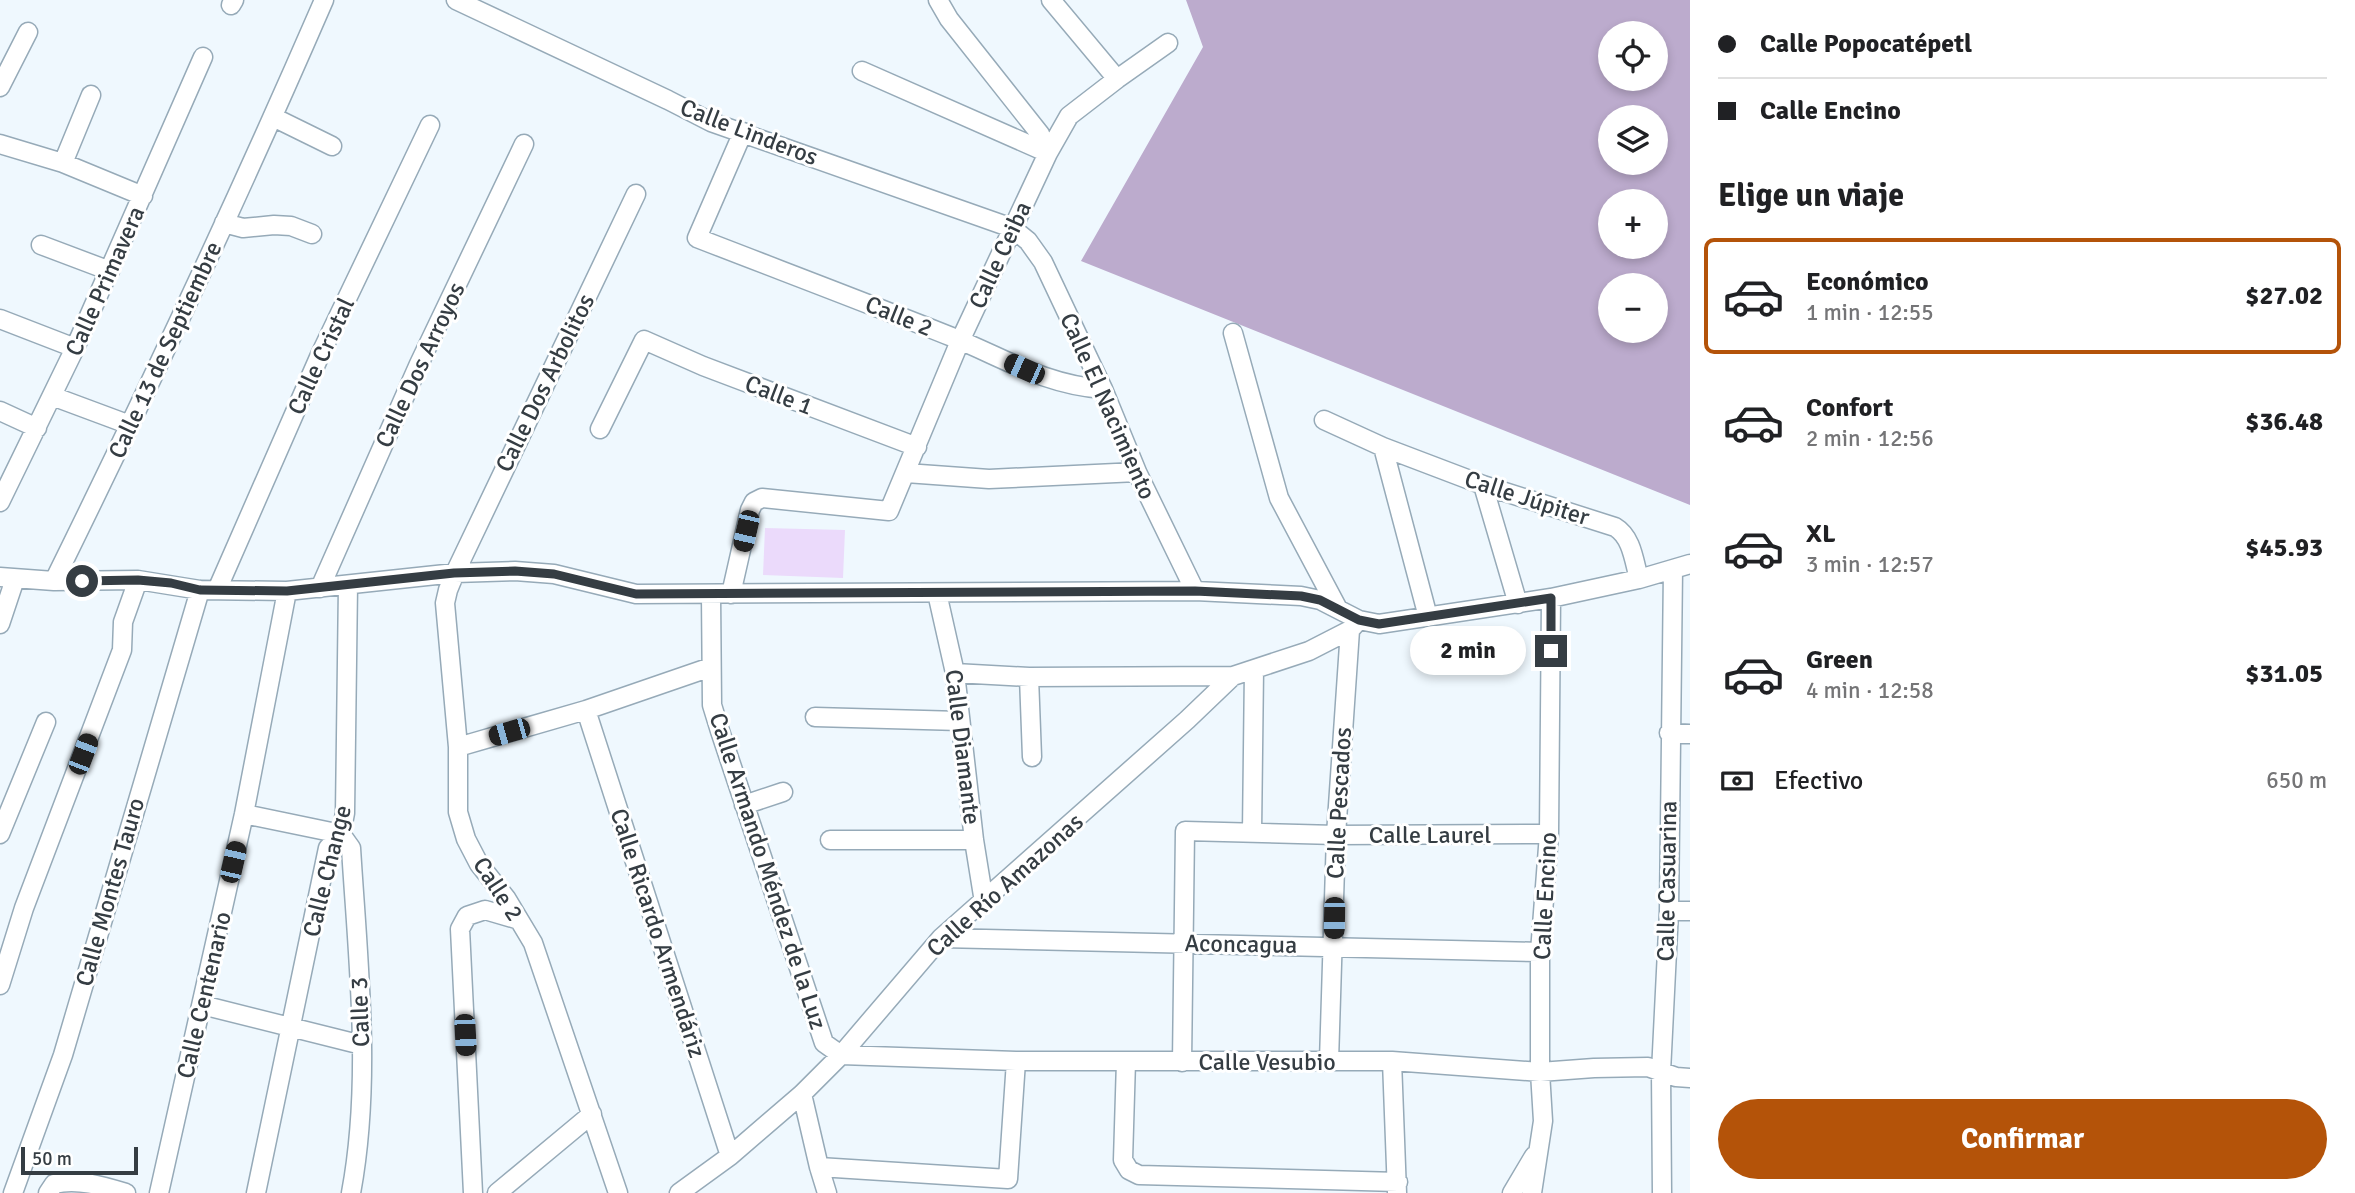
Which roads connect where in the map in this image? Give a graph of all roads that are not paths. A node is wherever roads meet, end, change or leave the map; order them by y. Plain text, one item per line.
1 (324, 0) edge
2 (456, 0) edge
3 (938, 0) edge
4 (1051, 0) edge
5 (28, 32) dead end
6 (1168, 43) dead end
7 (203, 57) dead end
8 (862, 71) dead end
9 (1117, 79) junction
10 (0, 87) edge
11 (91, 95) dead end
12 (273, 117) junction
13 (430, 125) dead end
14 (743, 132) junction
15 (0, 144) edge
16 (524, 144) dead end
17 (332, 146) dead end
18 (1048, 153) junction
19 (63, 163) junction
20 (636, 194) dead end
21 (143, 196) junction
22 (224, 223) junction
23 (1012, 229) junction
24 (312, 233) dead end
25 (41, 245) dead end
26 (110, 271) junction
27 (0, 319) edge
28 (1233, 334) dead end
29 (960, 341) junction
30 (75, 348) junction
31 (1102, 389) junction
32 (52, 396) junction
33 (0, 411) edge
34 (1324, 420) dead end
35 (130, 425) junction
36 (37, 428) junction
37 (600, 429) dead end
38 (917, 447) junction
39 (1383, 447) junction
40 (906, 472) junction
41 (1137, 472) junction
42 (1483, 485) junction
43 (0, 502) edge
44 (1681, 567) edge
45 (454, 573) junction
46 (7, 578) edge
47 (1639, 579) junction
48 (138, 580) junction
49 (54, 581) junction
50 (348, 585) junction
51 (320, 588) junction
52 (209, 590) junction
53 (287, 591) junction
54 (1195, 591) junction
55 (937, 593) junction
56 (731, 594) junction
57 (711, 595) junction
58 (1551, 598) junction
59 (1518, 604) junction
60 (1338, 609) junction
61 (1428, 617) junction
62 (0, 624) edge
63 (1354, 625) junction
64 (711, 667) junction
65 (1254, 669) junction
66 (955, 673) junction
67 (1233, 676) junction
68 (1029, 677) junction
69 (586, 710) junction
70 (815, 717) dead end
71 (960, 721) junction
72 (46, 722) dead end
73 (1669, 733) junction
74 (1690, 734) edge
75 (458, 747) junction
76 (1032, 757) dead end
77 (783, 792) dead end
78 (744, 805) junction
79 (244, 814) junction
80 (1252, 833) junction
81 (0, 834) edge
82 (341, 834) junction
83 (1549, 834) junction
84 (1335, 835) junction
85 (830, 840) dead end
86 (974, 840) junction
87 (984, 902) junction
88 (1669, 911) junction
89 (1690, 911) edge
90 (516, 919) junction
91 (941, 938) junction
92 (1182, 944) junction
93 (1333, 946) junction
94 (1541, 952) junction
95 (0, 985) edge
96 (201, 1005) junction
97 (292, 1026) junction
98 (362, 1045) junction
99 (841, 1055) junction
100 (1016, 1061) junction
101 (1126, 1061) junction
102 (1329, 1061) junction
103 (1392, 1061) junction
104 (1182, 1062) junction
105 (1540, 1072) junction
106 (1661, 1072) junction
107 (1690, 1078) edge
108 (802, 1094) junction
109 (592, 1114) junction
110 (1539, 1147) junction
111 (730, 1156) junction
112 (819, 1167) junction
113 (1398, 1188) edge
114 (13, 1193) edge
115 (48, 1193) edge
116 (126, 1193) edge
117 (159, 1193) edge
118 (256, 1193) edge
119 (351, 1193) edge
120 (473, 1193) edge
121 (497, 1193) edge
122 (618, 1193) edge
123 (679, 1193) edge
124 (828, 1193) edge
125 (1512, 1193) edge
126 (1532, 1193) edge
127 (1662, 1193) edge

1 - 12 street, Calle 13 de Septiembre
2 - 14 street, Calle Linderos
3 - 18 street
4 - 9 street
5 - 10 street
6 - 9 street, Calle Ceiba
7 - 21 street, Calle Primavera
8 - 18 street
9 - 18 street, Calle Ceiba
11 - 19 street
12 - 17 street
12 - 22 street, Calle 13 de Septiembre
13 - 52 street, Calle Cristal
14 - 23 street, Calle Linderos
14 - 29 street, Calle 2
15 - 19 street
16 - 51 street, Calle Dos Arroyos
18 - 23 street, Calle Ceiba
19 - 21 street
20 - 45 street, Calle Dos Arbolitos
21 - 26 street, Calle Primavera
22 - 24 street
22 - 35 street, Calle 13 de Septiembre
23 - 29 street, Calle Ceiba
23 - 31 street, Calle El Nacimiento
25 - 26 street
26 - 30 street, Calle Primavera
27 - 30 street
28 - 60 street
29 - 31 street, Calle 2
29 - 38 street, Calle Ceiba
30 - 32 street, Calle Primavera
31 - 41 street, Calle El Nacimiento
32 - 35 street
32 - 36 street, Calle Primavera
33 - 36 street
34 - 39 street, Calle Júpiter
35 - 49 street, Calle 13 de Septiembre
36 - 43 street, Calle Primavera
37 - 38 street, Calle 1
38 - 40 street, Calle Ceiba
39 - 42 street, Calle Júpiter
39 - 61 street
40 - 41 street
40 - 56 street, Calle Ceiba
41 - 54 street, Calle El Nacimiento
42 - 47 street, Calle Júpiter
42 - 59 street
44 - 47 street
44 - 73 street, Calle Casuarina
45 - 50 street
45 - 57 street
45 - 75 street, Calle 2
46 - 49 street
46 - 62 street
47 - 58 street
48 - 49 street
48 - 52 street
48 - 95 street
50 - 51 street
50 - 82 street, Calle Change
51 - 53 street
52 - 53 street
52 - 114 street, Calle Montes Tauro
53 - 79 street, Calle Centenario
54 - 55 street
54 - 60 street
55 - 56 street
55 - 66 street, Calle Diamante
56 - 57 street
57 - 64 street, Calle Armando Méndez de la Luz
58 - 59 street
58 - 83 street, Calle Encino
59 - 61 street
60 - 63 street
61 - 63 street
63 - 65 street, Calle Río Amazonas
63 - 84 street, Calle Pescados
64 - 69 street
64 - 78 street, Calle Armando Méndez de la Luz
65 - 67 street, Calle Río Amazonas
65 - 80 street
66 - 68 street
66 - 71 street, Calle Diamante
67 - 68 street
67 - 87 street, Calle Río Amazonas
68 - 76 street
69 - 75 street
69 - 111 street, Calle Ricardo Armendáriz
70 - 71 street
71 - 86 street, Calle Diamante
72 - 81 street
73 - 74 street
73 - 88 street, Calle Casuarina
75 - 90 street, Calle 2
77 - 78 street
78 - 99 street, Calle Armando Méndez de la Luz
79 - 82 street
79 - 96 street, Calle Centenario
80 - 84 street, Calle Laurel
80 - 92 street, Calle Laurel
82 - 97 street, Calle Change
82 - 98 street, Calle 3
83 - 84 street, Calle Laurel
83 - 94 street, Calle Encino
84 - 93 street, Calle Pescados
85 - 86 street
86 - 87 street, Calle Diamante
87 - 91 street, Calle Río Amazonas
88 - 89 street
88 - 106 street, Calle Casuarina
90 - 109 street, Calle 2
90 - 120 street
91 - 92 street, Aconcagua
91 - 99 street, Calle Río Amazonas
92 - 93 street, Aconcagua
92 - 104 street
93 - 94 street, Aconcagua
93 - 102 street, Calle Pescados
94 - 105 street, Calle Encino
96 - 97 street
96 - 117 street, Calle Centenario
97 - 98 street
97 - 118 street, Calle Change
98 - 119 street, Calle 3
99 - 100 street, Calle Vesubio
99 - 108 street, Calle Río Amazonas
100 - 101 street, Calle Vesubio
100 - 112 street
101 - 104 street, Calle Vesubio
101 - 113 street
102 - 103 street, Calle Vesubio
102 - 104 street, Calle Vesubio
103 - 105 street, Calle Vesubio
103 - 113 street
105 - 106 street, Calle Vesubio
105 - 110 street, Calle Encino
106 - 107 street, Calle Vesubio
106 - 127 street, Calle Casuarina
108 - 111 street, Calle Río Amazonas
108 - 112 street
109 - 121 street
109 - 122 street, Calle 2
110 - 125 street
110 - 126 street, Calle Encino
111 - 123 street, Calle Río Amazonas
112 - 124 street
115 - 116 street

